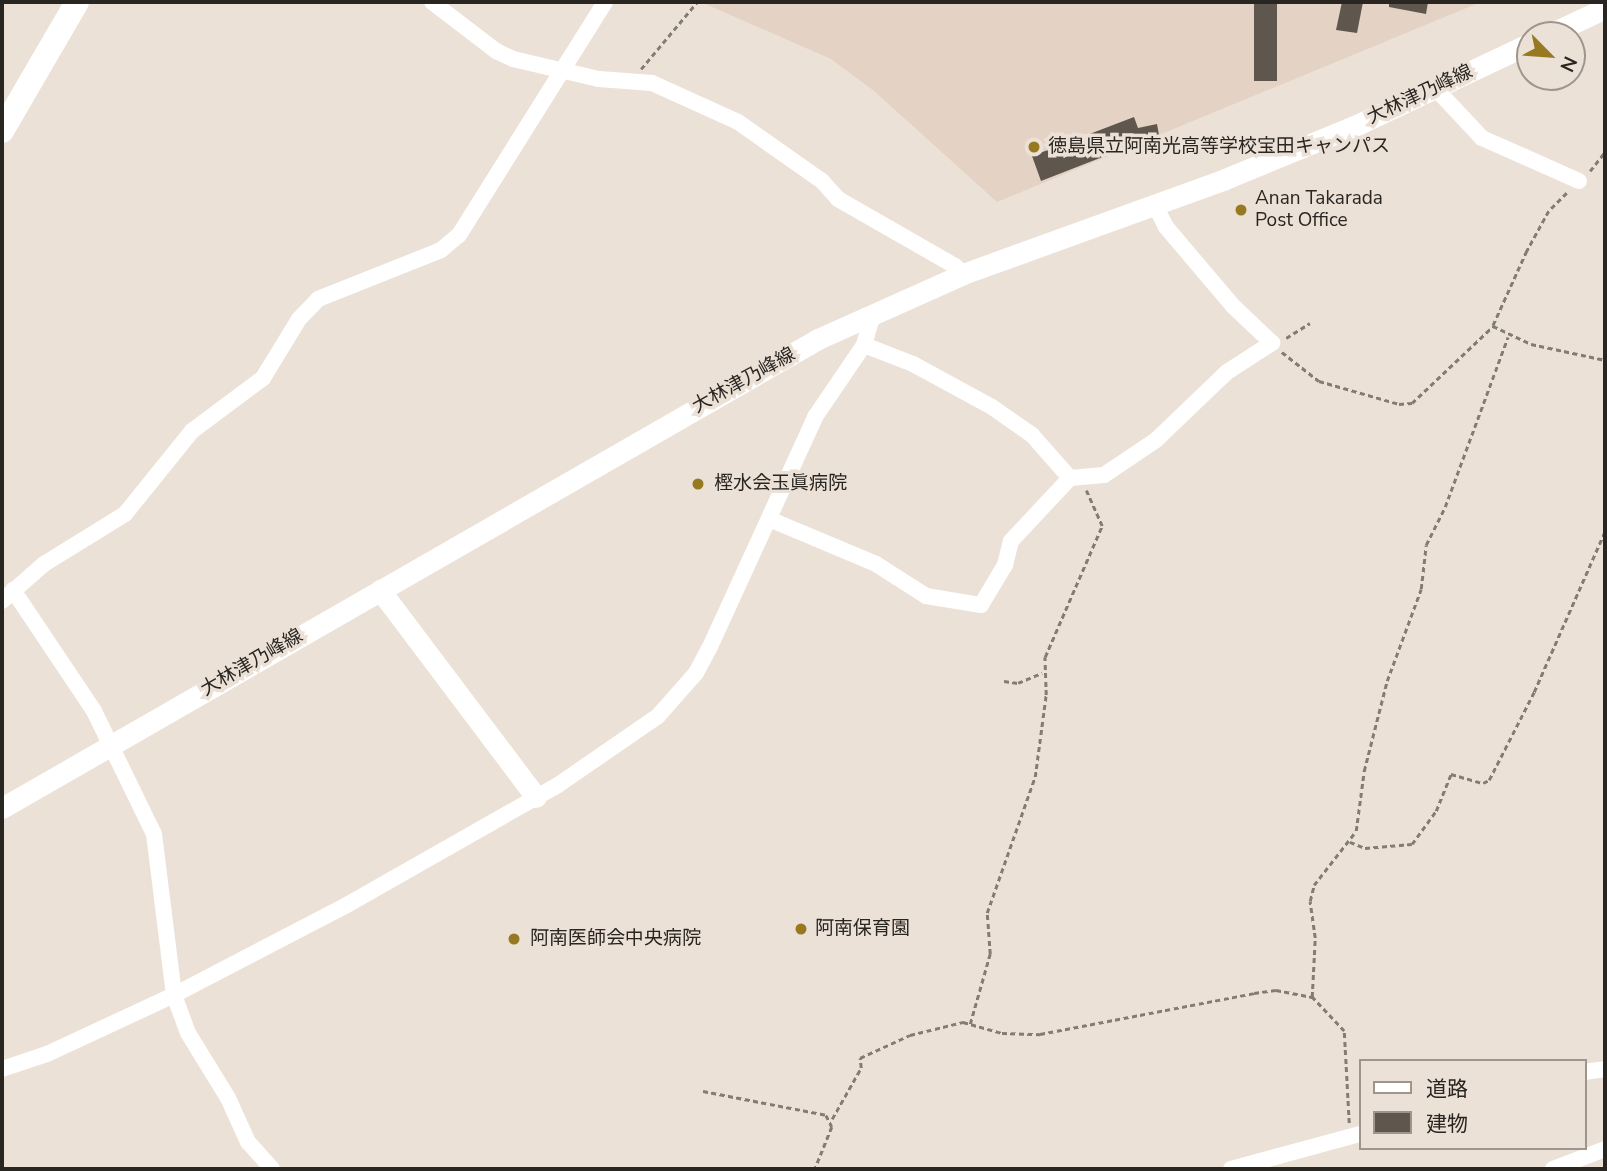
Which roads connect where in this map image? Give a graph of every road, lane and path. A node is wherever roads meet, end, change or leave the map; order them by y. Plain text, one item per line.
1 (77, 2) edge
2 (432, 2) edge
3 (605, 2) edge
4 (697, 2) edge
5 (1605, 8) edge
6 (1578, 21) edge
7 (1516, 50) edge
8 (565, 70) junction
9 (638, 81) junction
10 (1435, 88) junction
11 (2, 131) edge
12 (1605, 152) edge
13 (1579, 181) junction
14 (1154, 205) junction
15 (962, 275) junction
16 (873, 313) junction
17 (1310, 323) dead end
18 (1493, 326) junction
19 (1508, 337) junction
20 (1272, 343) junction
21 (864, 345) junction
22 (1605, 360) edge
23 (1077, 479) junction
24 (769, 519) junction
25 (1605, 531) edge
26 (380, 590) junction
27 (8, 595) edge
28 (1042, 673) junction
29 (1004, 681) dead end
30 (110, 746) junction
31 (536, 797) junction
32 (2, 808) edge
33 (1350, 842) junction
34 (174, 995) junction
35 (1312, 998) junction
36 (970, 1024) junction
37 (2, 1069) edge
38 (1605, 1069) edge
39 (1586, 1072) edge
40 (703, 1091) dead end
41 (832, 1119) junction
42 (1355, 1135) edge
43 (1605, 1149) edge
44 (272, 1169) edge
45 (815, 1169) edge
46 (1231, 1169) edge
47 (1553, 1169) edge

1 - 11 main road
2 - 8 street
3 - 8 street
4 - 9 path
5 - 6 main road
7 - 10 main road, 大林津乃峰線
8 - 9 street
8 - 27 street
9 - 15 street
10 - 13 street
10 - 14 main road, 大林津乃峰線
12 - 13 path
13 - 18 path
14 - 15 main road, 大林津乃峰線
14 - 20 street
15 - 16 main road, 大林津乃峰線
16 - 21 street
16 - 26 main road, 大林津乃峰線
17 - 20 path
18 - 19 path
18 - 20 path
19 - 22 path
19 - 33 path
20 - 23 street
21 - 23 street
21 - 24 street
23 - 24 street
23 - 28 path
24 - 31 street
25 - 33 path
26 - 30 main road, 大林津乃峰線
26 - 31 main road
27 - 30 street
28 - 29 path
28 - 36 path
30 - 32 main road, 大林津乃峰線
30 - 34 street
31 - 34 street
33 - 35 path
34 - 37 street
34 - 44 street
35 - 36 path
35 - 42 path
36 - 41 path
38 - 39 street
40 - 41 path
41 - 45 path
42 - 46 street
43 - 47 street

